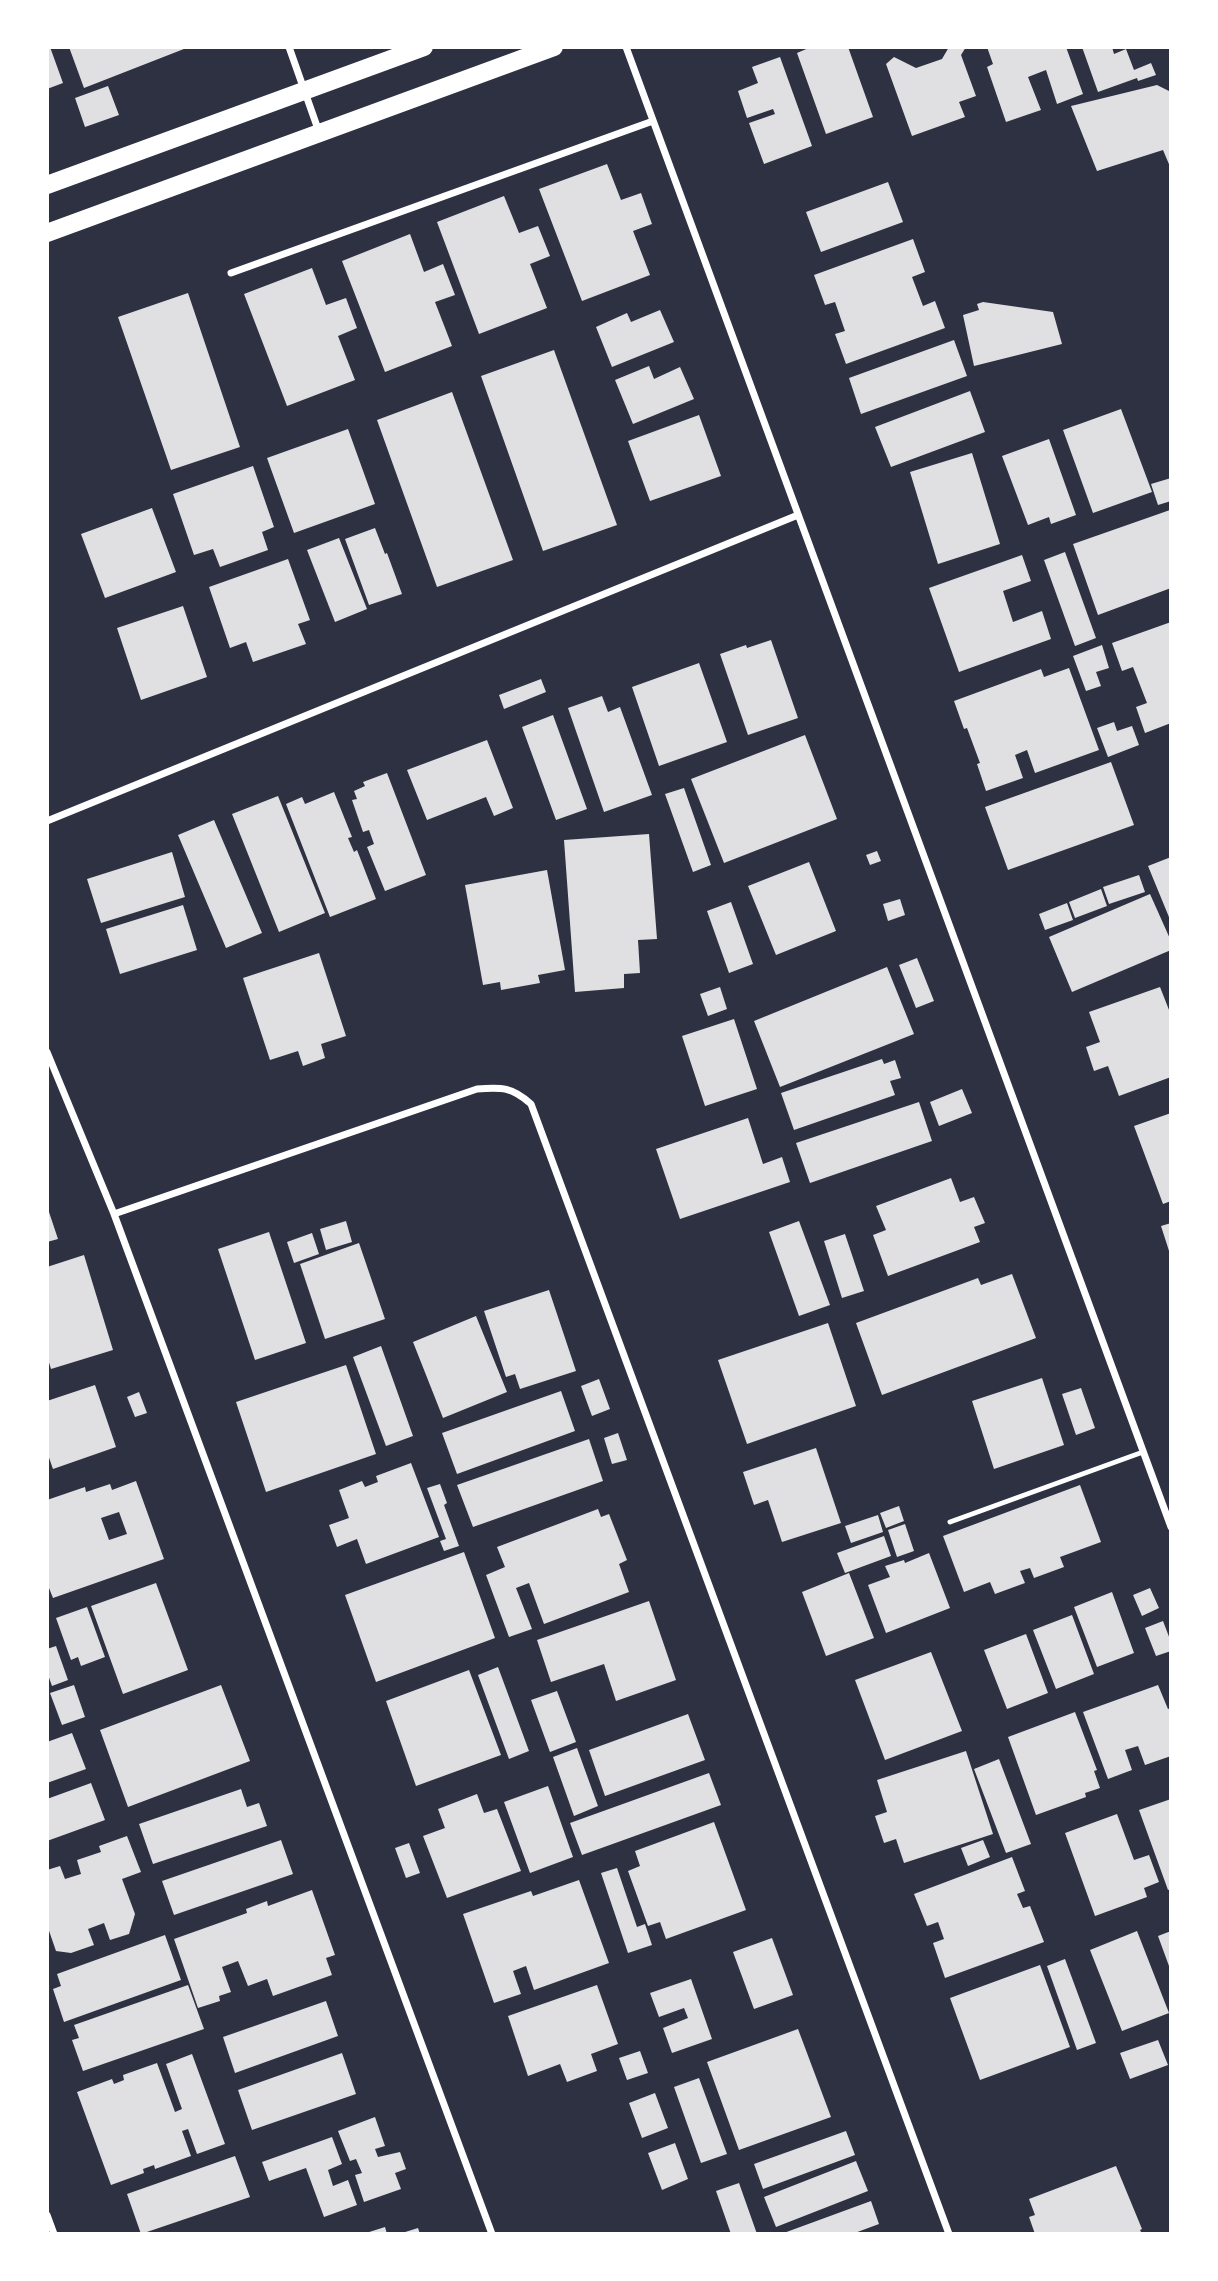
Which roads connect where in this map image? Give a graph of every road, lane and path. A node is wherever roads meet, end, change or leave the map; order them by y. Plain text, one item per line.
1 (289, 47) edge
2 (424, 47) edge
3 (554, 47) edge
4 (626, 47) edge
5 (305, 91) junction
6 (653, 121) junction
7 (319, 133) junction
8 (47, 185) edge
9 (47, 233) edge
10 (231, 273) dead end
11 (798, 515) junction
12 (47, 821) edge
13 (47, 1052) edge
14 (114, 1214) junction
15 (1143, 1452) junction
16 (950, 1522) dead end
17 (1171, 1527) edge
18 (47, 2215) edge
19 (54, 2234) edge
20 (492, 2234) edge
21 (949, 2234) edge

1 - 5 street
2 - 5 main road
3 - 7 main road
4 - 6 street
5 - 7 street
5 - 8 main road
6 - 10 street
6 - 11 street
7 - 9 main road
11 - 12 street
11 - 15 street
13 - 14 street
14 - 20 street
14 - 21 street
15 - 16 lane
15 - 17 street
18 - 19 street

